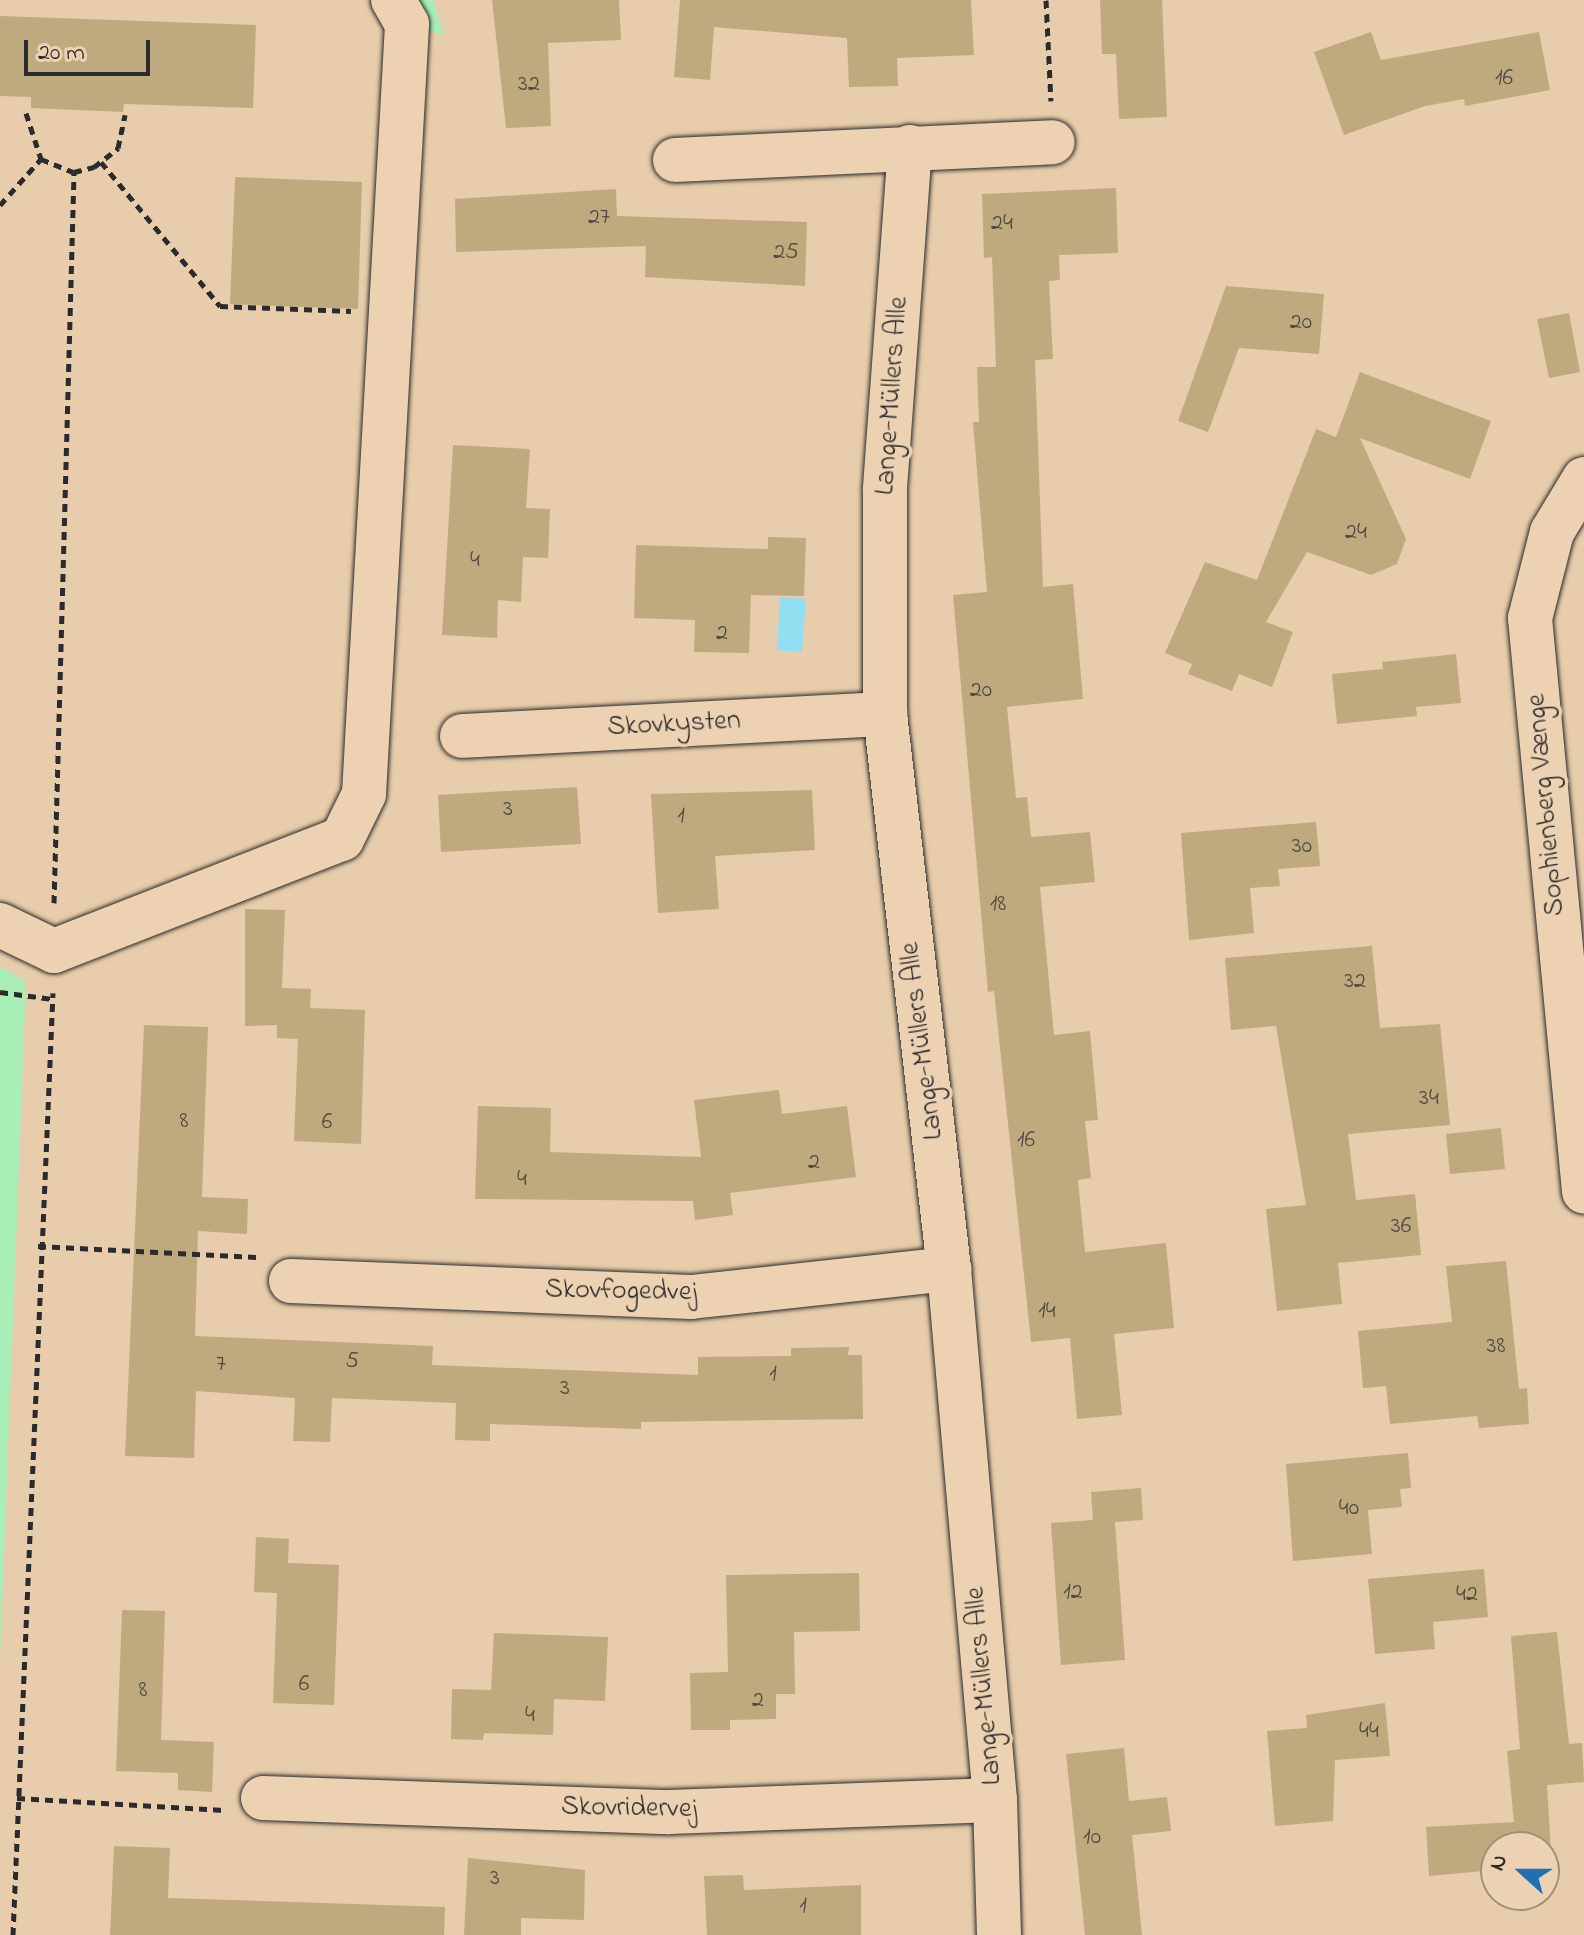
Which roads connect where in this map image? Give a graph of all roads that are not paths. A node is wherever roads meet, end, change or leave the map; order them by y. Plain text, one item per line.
1 (393, 0) edge
2 (1053, 142) road end
3 (910, 147) junction
4 (675, 160) dead end
5 (1584, 479) edge
6 (885, 714) junction
7 (462, 736) dead end
8 (0, 925) edge
9 (1584, 1191) edge
10 (949, 1269) junction
11 (291, 1281) road end
12 (263, 1798) road end
13 (995, 1800) junction
14 (999, 1935) edge

1 - 8 street
2 - 3 street
3 - 4 street
3 - 6 street, Lange-Müllers Alle
5 - 9 street, Sophienberg Vænge
6 - 7 street, Skovkysten
6 - 10 street, Lange-Müllers Alle
10 - 11 street, Skovfogedvej
10 - 13 street, Lange-Müllers Alle
12 - 13 street, Skovridervej
13 - 14 street, Lange-Müllers Alle

